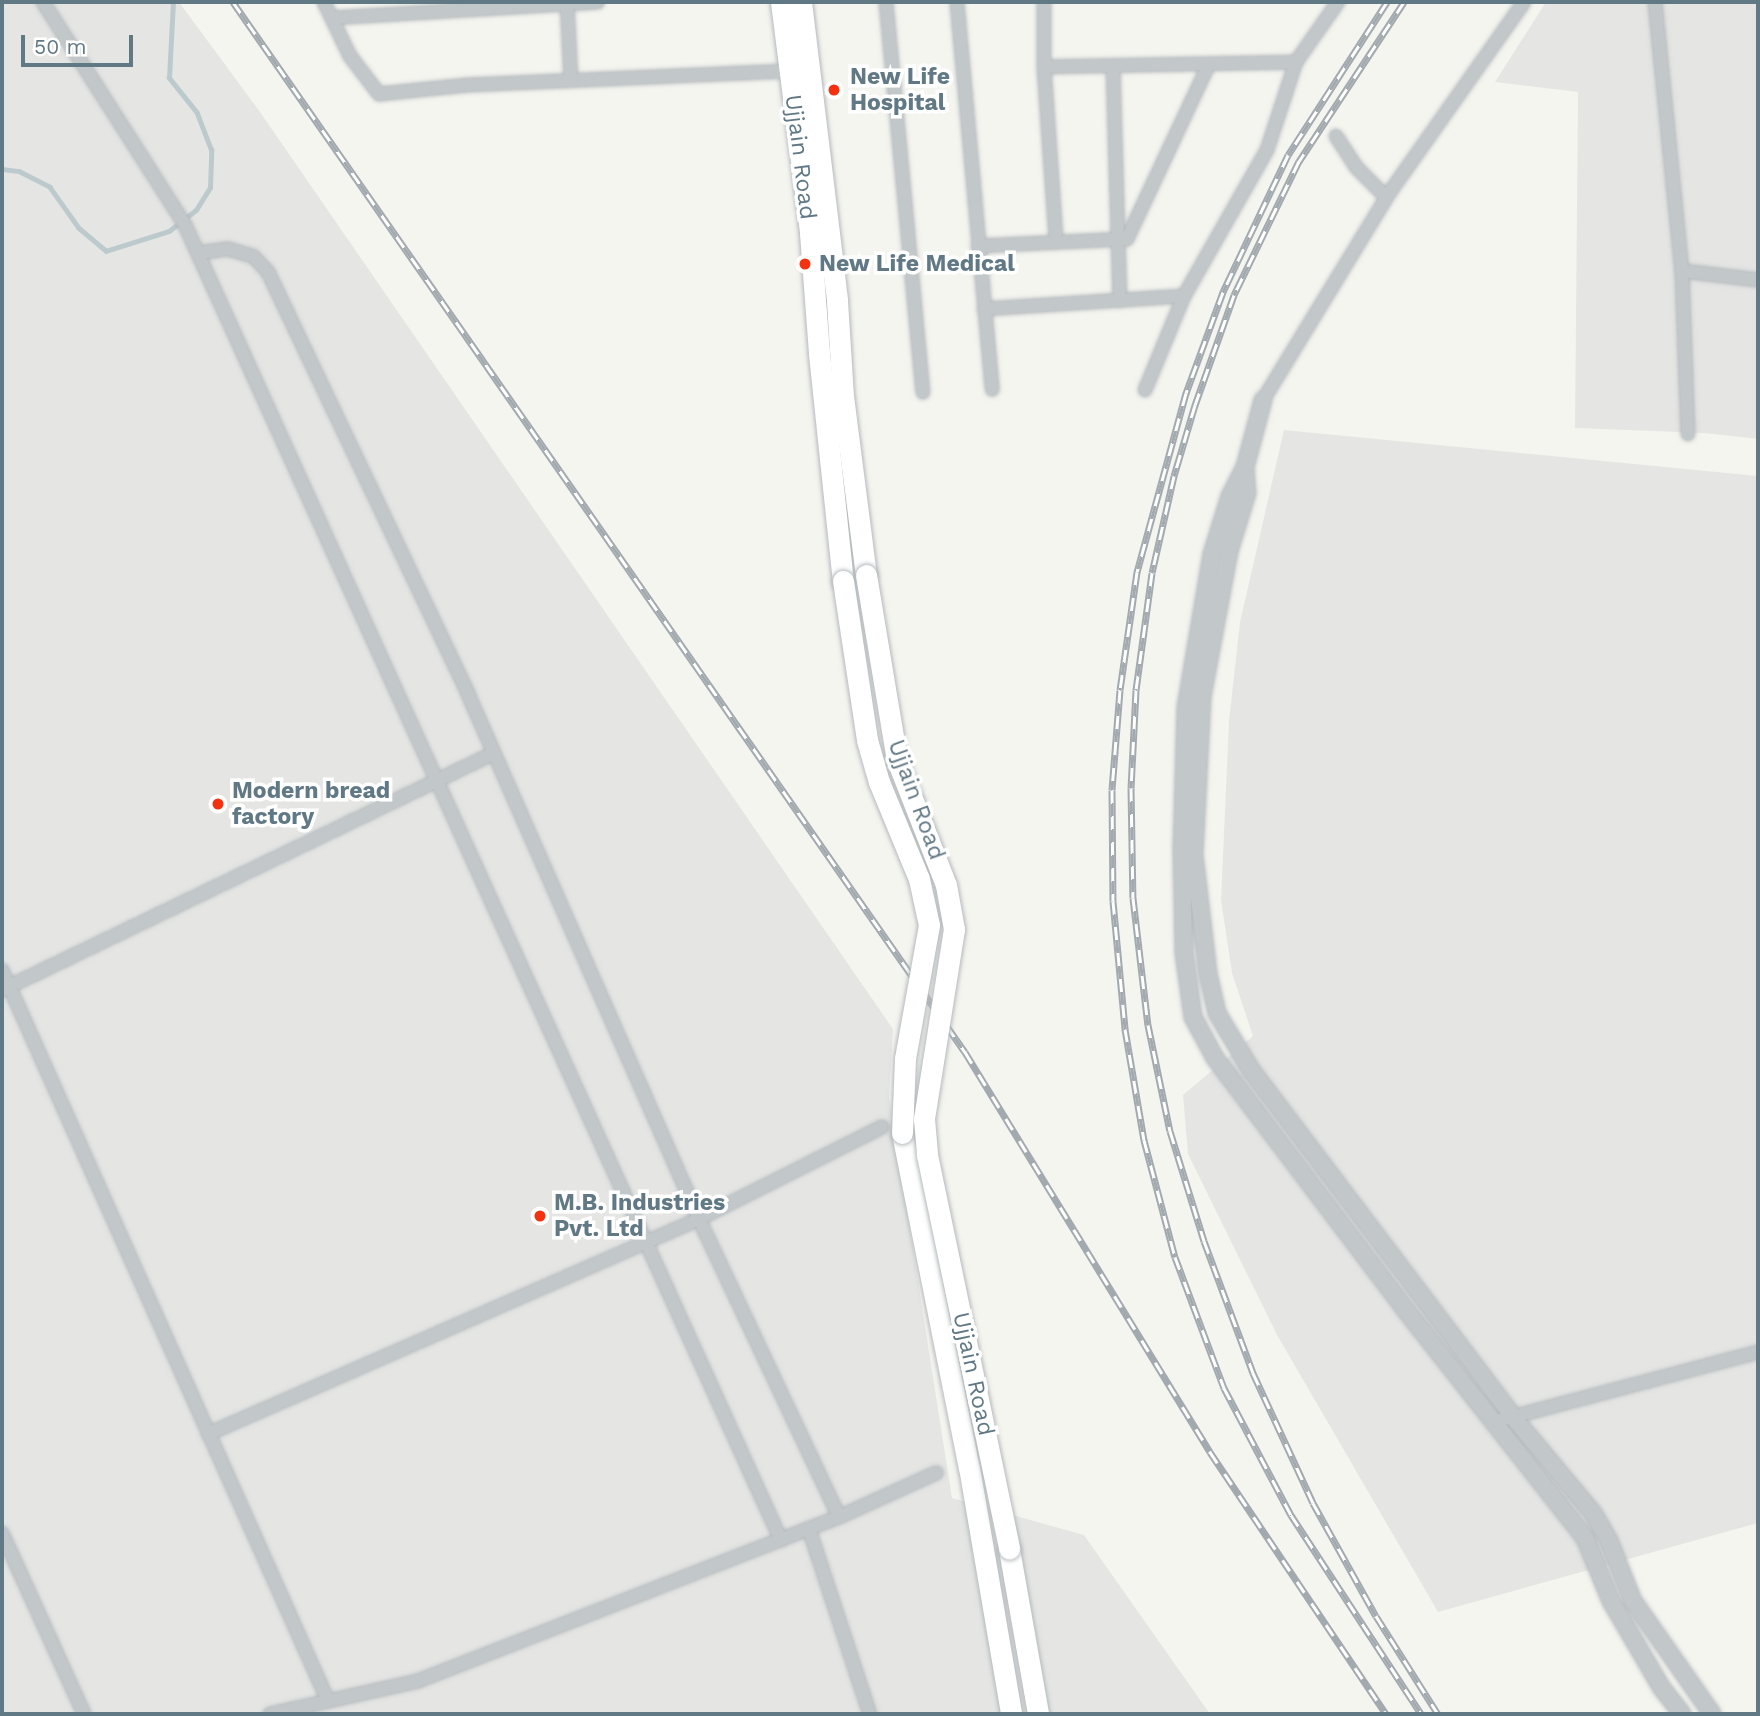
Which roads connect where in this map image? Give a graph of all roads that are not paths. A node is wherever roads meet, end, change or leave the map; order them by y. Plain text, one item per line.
1 (43, 2) edge
2 (324, 2) edge
3 (598, 2) edge
4 (781, 2) edge
5 (801, 2) edge
6 (886, 2) edge
7 (957, 2) edge
8 (1044, 2) edge
9 (1338, 2) edge
10 (1524, 2) edge
11 (1655, 2) edge
12 (567, 3) edge
13 (332, 18) junction
14 (1296, 62) junction
15 (1209, 64) junction
16 (1044, 67) junction
17 (1113, 67) junction
18 (789, 71) junction
19 (571, 80) junction
20 (1336, 136) dead end
21 (1386, 197) junction
22 (1056, 240) junction
23 (1118, 240) junction
24 (978, 246) junction
25 (198, 253) junction
26 (1682, 271) junction
27 (1758, 280) edge
28 (1184, 296) junction
29 (837, 300) junction
30 (1120, 301) junction
31 (815, 303) junction
32 (984, 309) junction
33 (992, 389) dead end
34 (1145, 390) dead end
35 (923, 391) dead end
36 (1263, 400) joint
37 (1688, 434) dead end
38 (1245, 467) junction
39 (494, 753) junction
40 (438, 779) junction
41 (2, 970) edge
42 (6, 988) edge
43 (882, 1127) dead end
44 (699, 1219) junction
45 (646, 1242) junction
46 (1758, 1352) edge
47 (1513, 1417) junction
48 (1493, 1422) junction
49 (208, 1434) junction
50 (936, 1473) dead end
51 (839, 1517) junction
52 (809, 1529) junction
53 (2, 1534) edge
54 (781, 1540) junction
55 (328, 1701) junction
56 (84, 1714) edge
57 (270, 1714) edge
58 (870, 1714) edge
59 (1011, 1714) edge
60 (1038, 1714) edge
61 (1682, 1714) edge
62 (1712, 1714) edge

1 - 25 street
2 - 13 street
3 - 12 street
4 - 18 main road, Ujjain Road
5 - 29 main road, Ujjain Road
6 - 35 street
7 - 24 street
8 - 16 street
9 - 14 street
10 - 21 street
11 - 26 street
12 - 13 street
12 - 19 street
13 - 19 street
14 - 15 street
14 - 28 street
15 - 17 street
15 - 23 street
16 - 17 street
16 - 22 street
17 - 23 street
18 - 19 street
18 - 31 main road, Ujjain Road
20 - 21 street
21 - 36 street
22 - 23 street
22 - 24 street
23 - 30 street
24 - 32 street
25 - 39 street
25 - 40 street
26 - 27 street
26 - 37 street
28 - 30 street
28 - 34 street
29 - 31 main road
29 - 60 main road, Ujjain Road, bridge
30 - 32 street
31 - 59 main road, Ujjain Road, bridge
32 - 33 street
36 - 38 street
38 - 47 street
38 - 48 street
39 - 40 street
39 - 44 street
40 - 42 street
40 - 45 street
41 - 42 street
42 - 49 street
43 - 44 street
44 - 45 street
44 - 51 street
45 - 49 street
45 - 54 street
46 - 47 street
47 - 48 street
47 - 62 street
48 - 61 street
49 - 55 street
50 - 51 street
51 - 52 street
52 - 54 street
52 - 58 street
53 - 56 street
54 - 55 street
55 - 57 street

